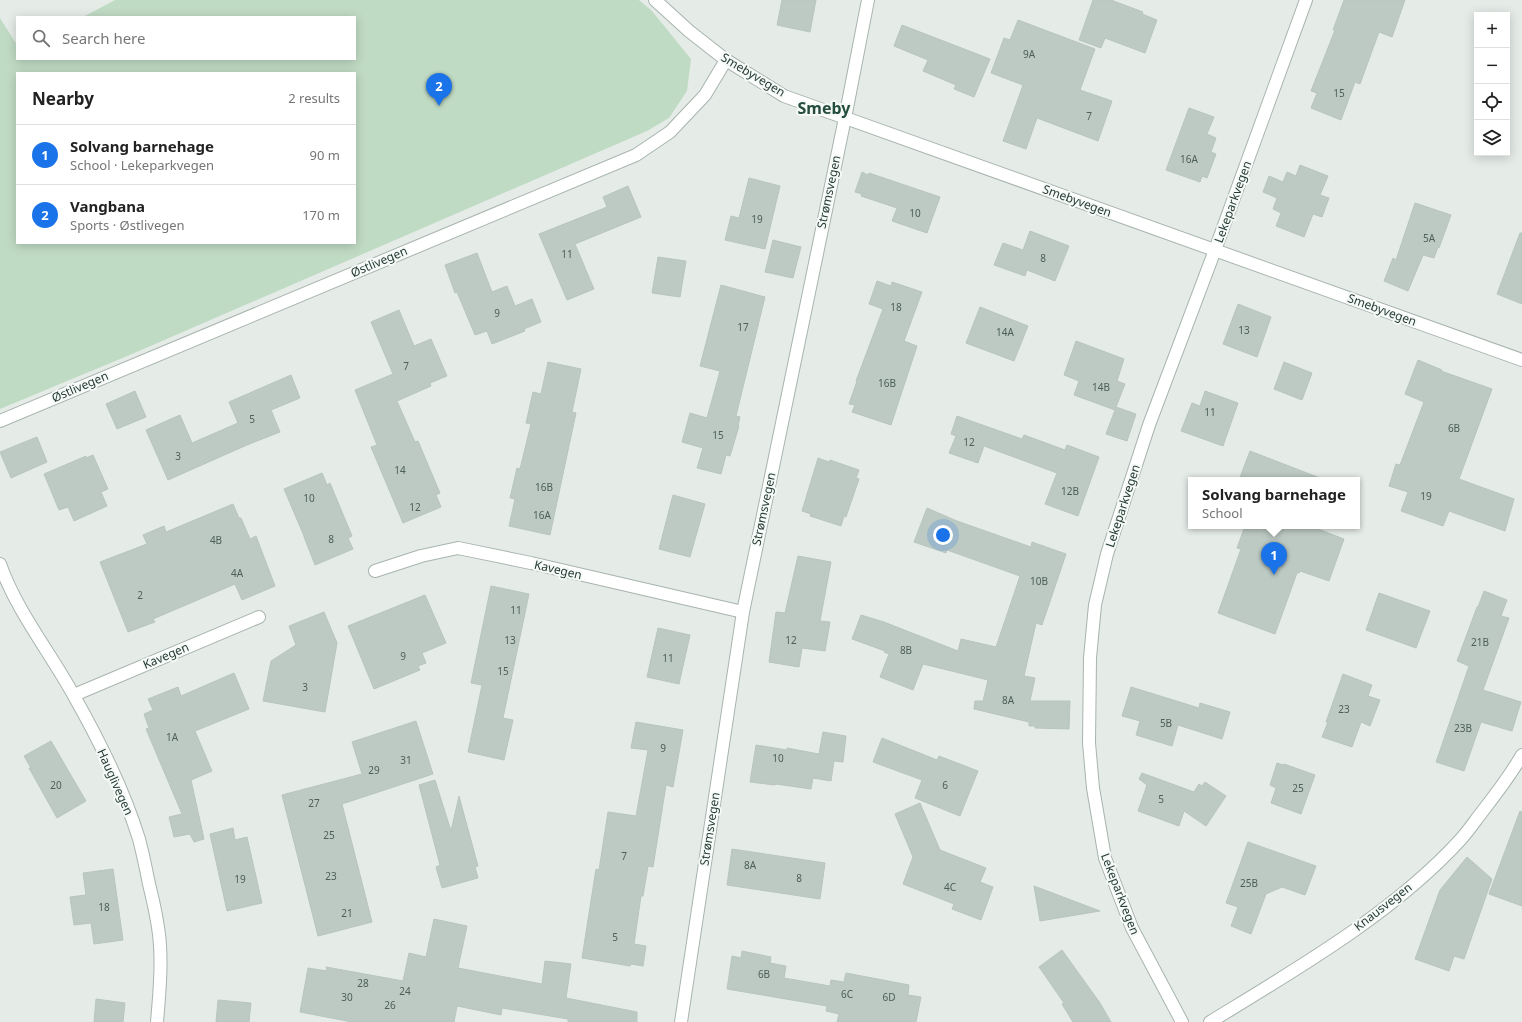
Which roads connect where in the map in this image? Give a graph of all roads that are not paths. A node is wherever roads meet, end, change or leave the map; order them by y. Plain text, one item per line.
1 (655, 0) edge
2 (868, 0) edge
3 (1306, 0) edge
4 (726, 60) junction
5 (845, 118) junction
6 (1215, 250) junction
7 (1522, 360) edge
8 (0, 421) edge
9 (0, 564) edge
10 (374, 571) dead end
11 (3, 584) edge
12 (743, 612) junction
13 (259, 617) dead end
14 (74, 695) junction
15 (1522, 755) edge
16 (157, 1022) edge
17 (681, 1022) edge
18 (1182, 1022) edge
19 (1210, 1022) edge

1 - 4 street, Smebyvegen
2 - 5 street, Strømsvegen
3 - 6 street, Lekeparkvegen
4 - 5 street, Smebyvegen
4 - 8 street, Østlivegen
5 - 6 street, Smebyvegen
5 - 12 street, Strømsvegen
6 - 7 street, Smebyvegen
6 - 18 street, Lekeparkvegen
9 - 11 street, Hauglivegen
10 - 12 street, Kavegen
11 - 14 street, Hauglivegen
12 - 17 street, Strømsvegen
13 - 14 street, Kavegen
14 - 16 street, Hauglivegen
15 - 19 street, Knausvegen

